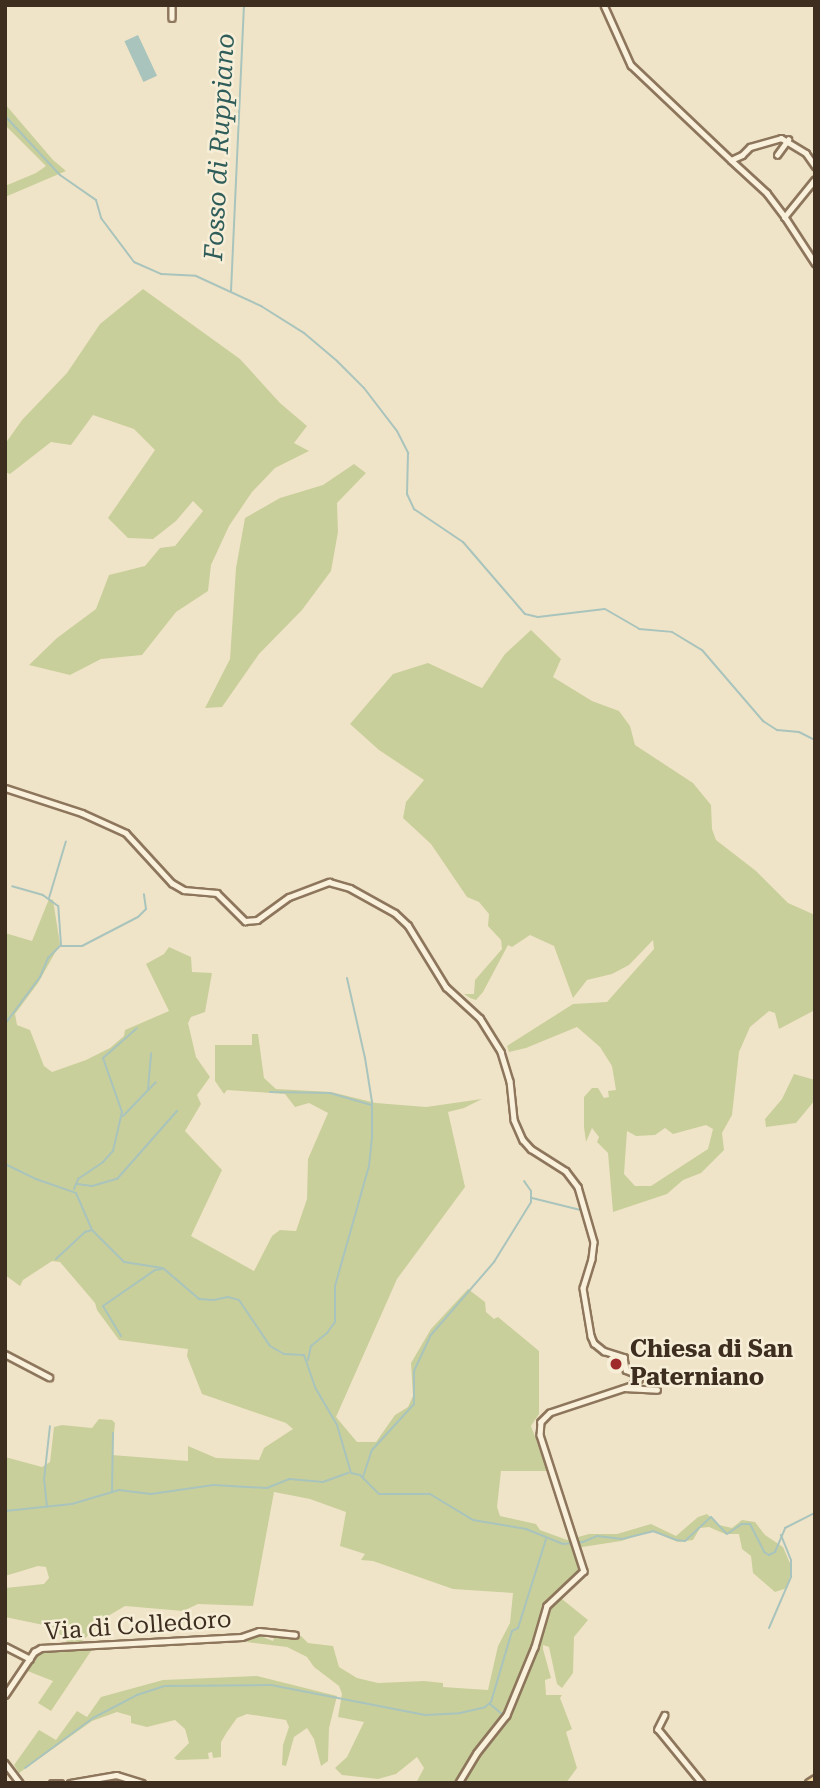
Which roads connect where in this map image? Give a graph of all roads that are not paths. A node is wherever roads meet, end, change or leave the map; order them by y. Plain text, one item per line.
1 (172, 5) edge
2 (604, 5) edge
3 (172, 18) dead end
4 (788, 140) junction
5 (777, 155) dead end
6 (731, 160) junction
7 (815, 166) edge
8 (815, 180) edge
9 (785, 217) junction
10 (815, 262) edge
11 (5, 788) edge
12 (5, 1353) edge
13 (49, 1377) dead end
14 (624, 1388) junction
15 (657, 1390) dead end
16 (295, 1635) dead end
17 (5, 1646) edge
18 (30, 1658) junction
19 (5, 1695) edge
20 (665, 1714) dead end
21 (5, 1763) edge
22 (815, 1779) edge
23 (20, 1783) edge
24 (52, 1783) edge
25 (60, 1783) edge
26 (70, 1783) edge
27 (142, 1783) edge
28 (459, 1783) edge
29 (702, 1783) edge
30 (808, 1783) edge

1 - 3 street
2 - 6 street
4 - 5 street
4 - 6 street
4 - 7 street
6 - 9 street
8 - 9 street
9 - 10 street
11 - 14 street
12 - 13 street
14 - 15 street
14 - 28 street
16 - 18 street, Via di Colledoro
17 - 18 street
18 - 19 street, Via di Colledoro
20 - 29 street
21 - 23 street
22 - 30 main road
24 - 25 street
26 - 27 street

